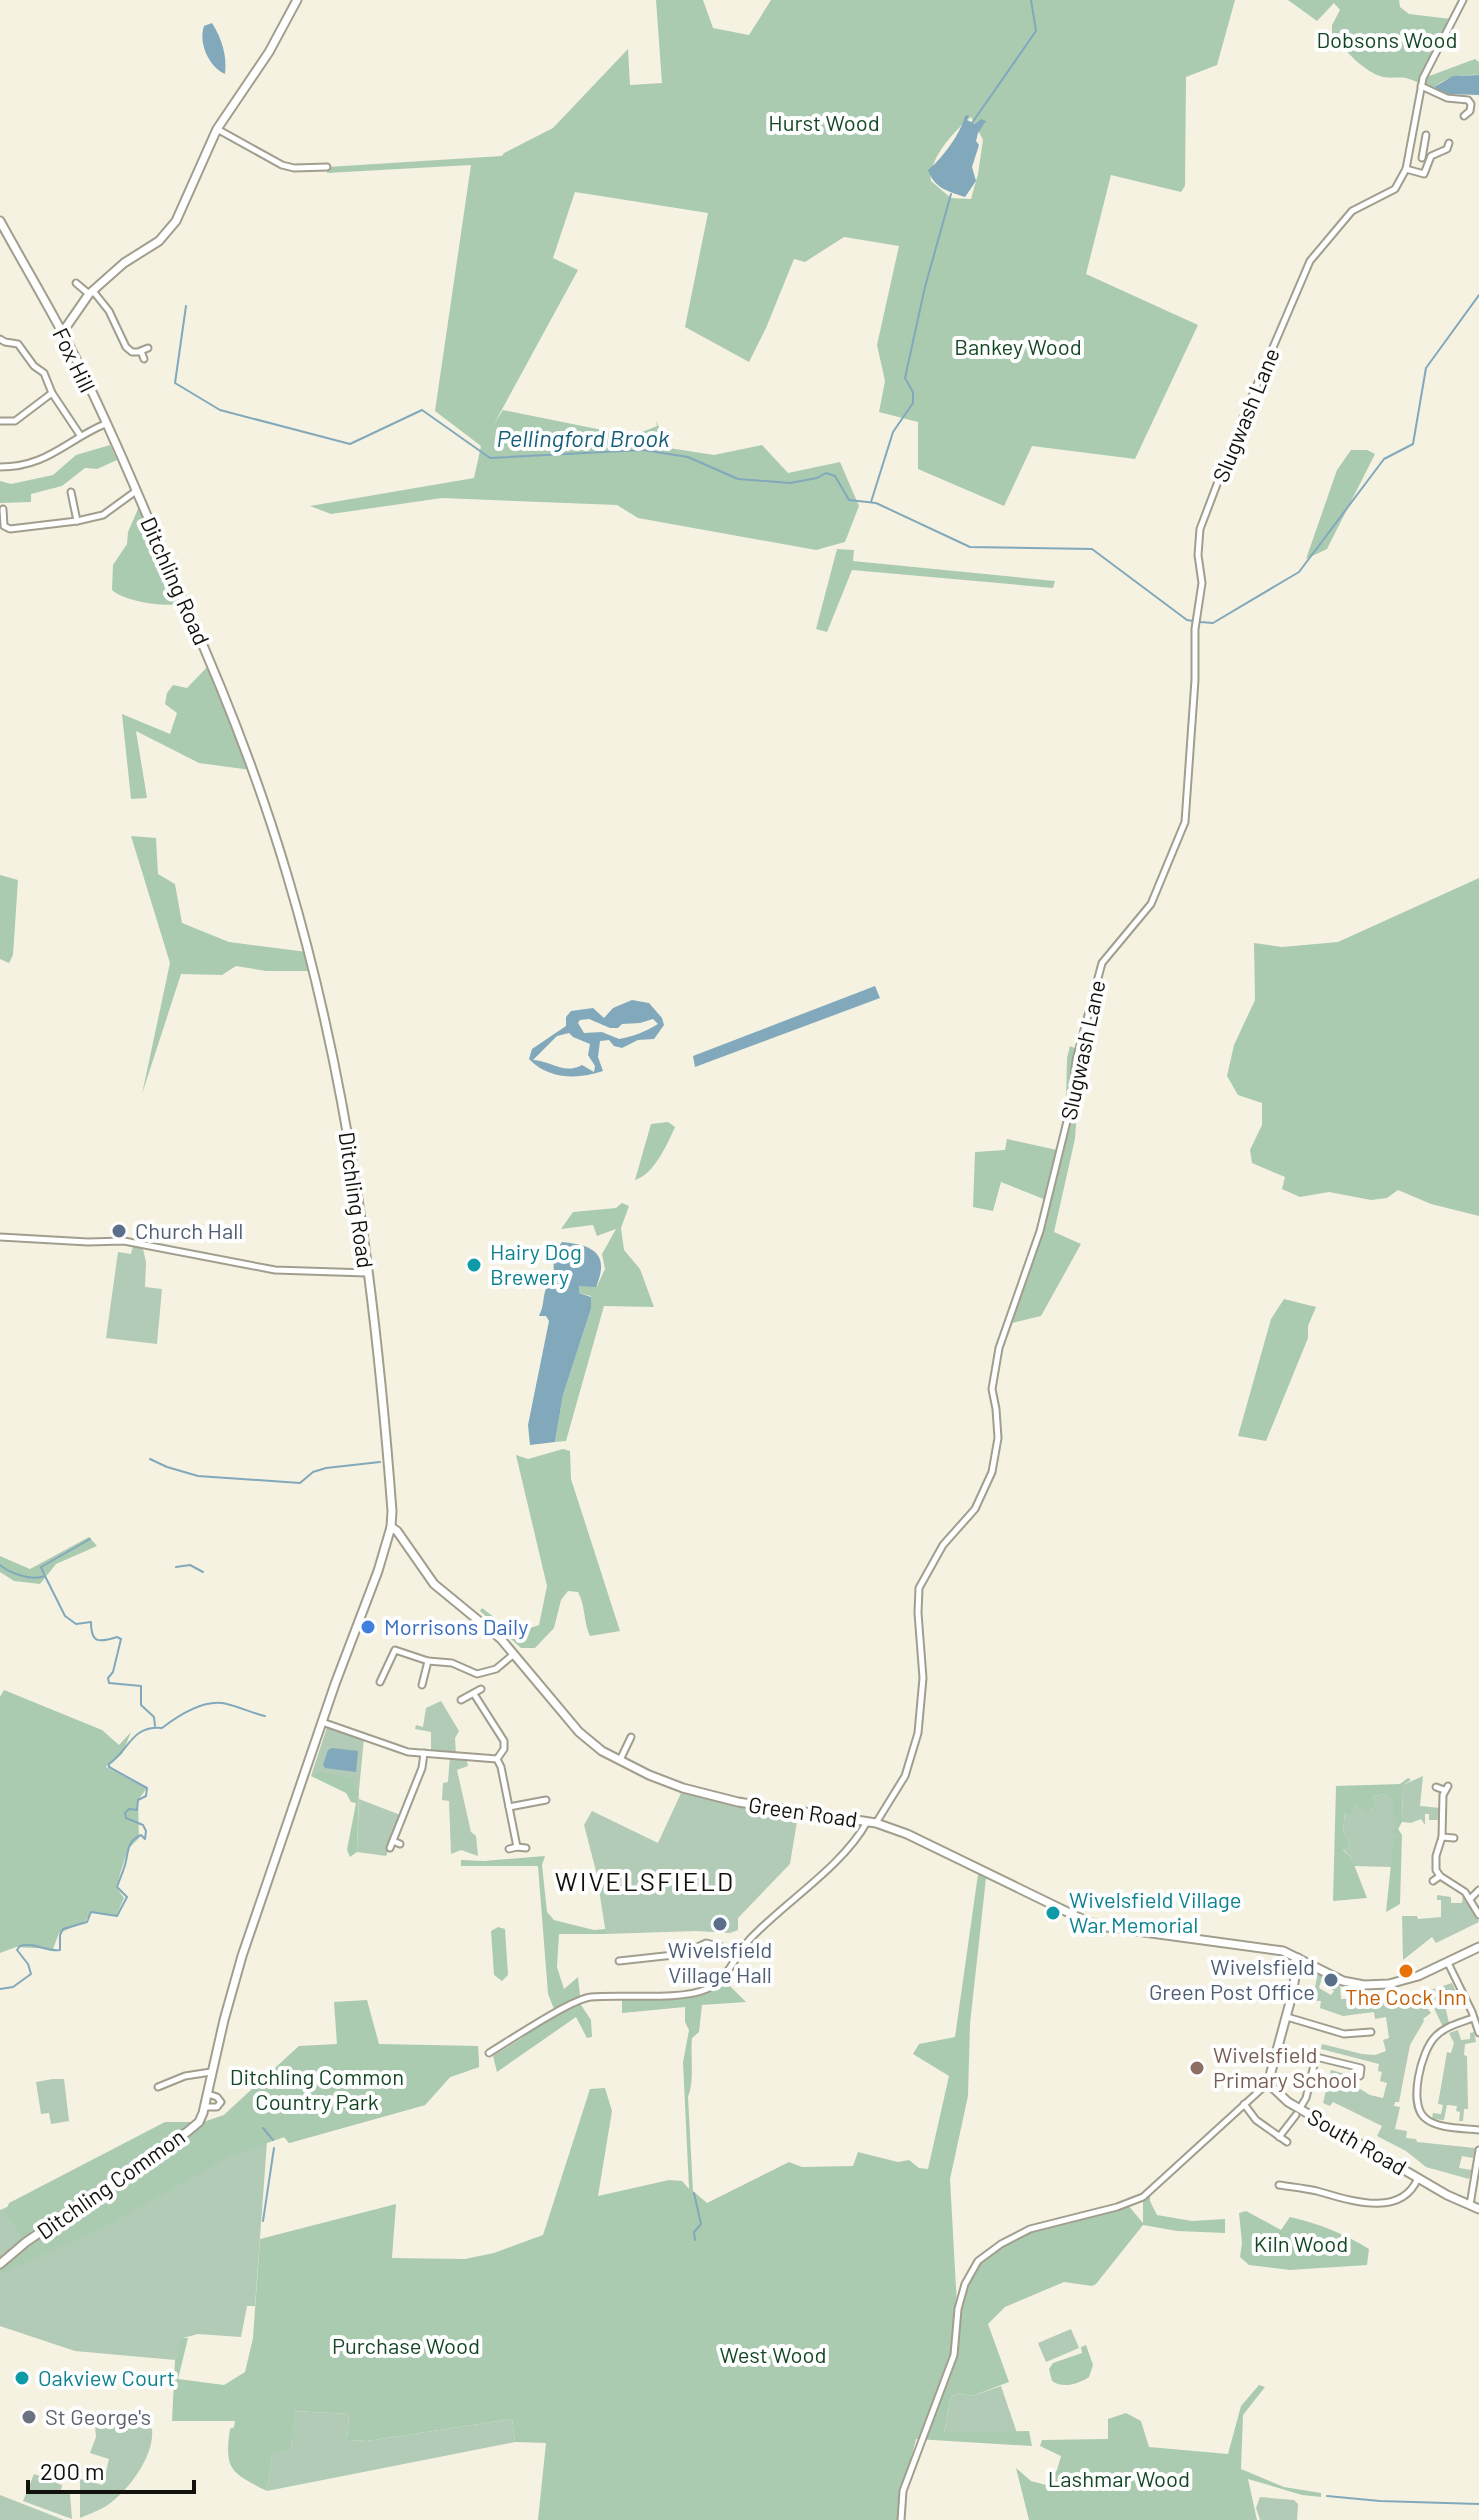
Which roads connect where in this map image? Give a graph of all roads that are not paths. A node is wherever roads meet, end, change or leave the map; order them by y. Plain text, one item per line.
1 (297, 0) edge
2 (1463, 0) edge
3 (1421, 86) junction
4 (1464, 116) dead end
5 (217, 129) junction
6 (1426, 135) dead end
7 (1449, 143) dead end
8 (1410, 146) junction
9 (1424, 148) junction
10 (1422, 158) dead end
11 (327, 167) dead end
12 (1406, 169) junction
13 (0, 221) edge
14 (76, 283) dead end
15 (91, 293) junction
16 (62, 333) junction
17 (0, 339) edge
18 (144, 359) dead end
19 (52, 393) junction
20 (0, 421) edge
21 (105, 424) junction
22 (80, 435) junction
23 (0, 467) edge
24 (136, 491) junction
25 (71, 492) dead end
26 (141, 502) joint
27 (3, 509) dead end
28 (77, 521) junction
29 (0, 1237) edge
30 (367, 1273) junction
31 (391, 1527) junction
32 (514, 1654) junction
33 (428, 1661) junction
34 (380, 1682) dead end
35 (422, 1685) dead end
36 (481, 1689) dead end
37 (474, 1694) junction
38 (461, 1700) dead end
39 (322, 1722) junction
40 (631, 1737) dead end
41 (424, 1753) junction
42 (497, 1759) junction
43 (620, 1761) junction
44 (1436, 1787) dead end
45 (546, 1800) dead end
46 (509, 1807) junction
47 (867, 1821) junction
48 (876, 1823) junction
49 (1442, 1837) junction
50 (1454, 1838) dead end
51 (393, 1841) junction
52 (400, 1844) dead end
53 (517, 1847) junction
54 (390, 1848) dead end
55 (526, 1848) dead end
56 (509, 1849) dead end
57 (1440, 1876) junction
58 (1433, 1881) dead end
59 (1479, 1890) edge
60 (1471, 1898) junction
61 (259, 1909) joint
62 (1479, 1915) edge
63 (1479, 1947) edge
64 (739, 1951) junction
65 (1298, 1958) junction
66 (619, 1961) dead end
67 (1448, 1963) junction
68 (1287, 2017) junction
69 (1473, 2018) junction
70 (1371, 2032) dead end
71 (1479, 2033) edge
72 (489, 2053) dead end
73 (211, 2072) junction
74 (1360, 2076) dead end
75 (1268, 2083) junction
76 (158, 2087) dead end
77 (208, 2094) junction
78 (1244, 2104) junction
79 (205, 2107) junction
80 (1298, 2112) junction
81 (1479, 2130) edge
82 (1279, 2137) junction
83 (1287, 2142) dead end
84 (1479, 2150) edge
85 (1418, 2178) junction
86 (1279, 2185) dead end
87 (1470, 2206) junction
88 (1479, 2209) edge
89 (0, 2264) edge
90 (901, 2520) edge

1 - 5 main road
2 - 3 street
3 - 4 street
3 - 8 street
5 - 11 street
5 - 15 main road
6 - 9 street
7 - 12 street
8 - 9 street
8 - 12 street
9 - 10 street
12 - 48 street, Slugwash Lane
13 - 16 main road, Fox Hill
14 - 15 street
15 - 16 main road
15 - 18 street
16 - 21 main road, Fox Hill
17 - 19 street
19 - 20 street
19 - 22 street
21 - 22 street
21 - 24 main road, Fox Hill
22 - 23 street
24 - 26 main road, Fox Hill
24 - 28 street
25 - 28 street
26 - 30 main road, Ditchling Road
27 - 28 street
29 - 30 street
30 - 31 main road, Ditchling Road
31 - 32 main road, Green Road
31 - 39 main road, Ditchling Road
32 - 33 street
32 - 43 main road, Green Road
33 - 34 street
33 - 35 street
36 - 37 street
37 - 38 street
37 - 42 street
39 - 41 street
39 - 61 main road, Ditchling Road
40 - 43 street
41 - 42 street
41 - 51 street
42 - 46 street
43 - 47 main road, Green Road
44 - 49 street
45 - 46 street
46 - 53 street
47 - 48 main road, Green Road
47 - 64 street
48 - 65 main road, Green Road
49 - 50 street
49 - 57 street
51 - 52 street
51 - 54 street
53 - 55 street
53 - 56 street
57 - 58 street
57 - 60 street
59 - 60 street
60 - 62 street
61 - 73 main road, Ditchling Common
63 - 67 main road, Green Road
64 - 66 street
64 - 72 street
65 - 67 main road, Green Road
65 - 68 main road
67 - 69 street
68 - 70 street
68 - 75 main road
69 - 71 street
69 - 81 street
73 - 76 street
73 - 77 main road, Ditchling Common
74 - 80 street
75 - 78 street
75 - 80 main road, South Road
77 - 79 main road, Ditchling Common
77 - 79 street
78 - 82 street
78 - 90 street
79 - 89 main road, Ditchling Common
80 - 82 street
80 - 85 main road, South Road
82 - 83 street
84 - 87 street
85 - 86 street
85 - 87 main road, South Road
87 - 88 main road, South Road

